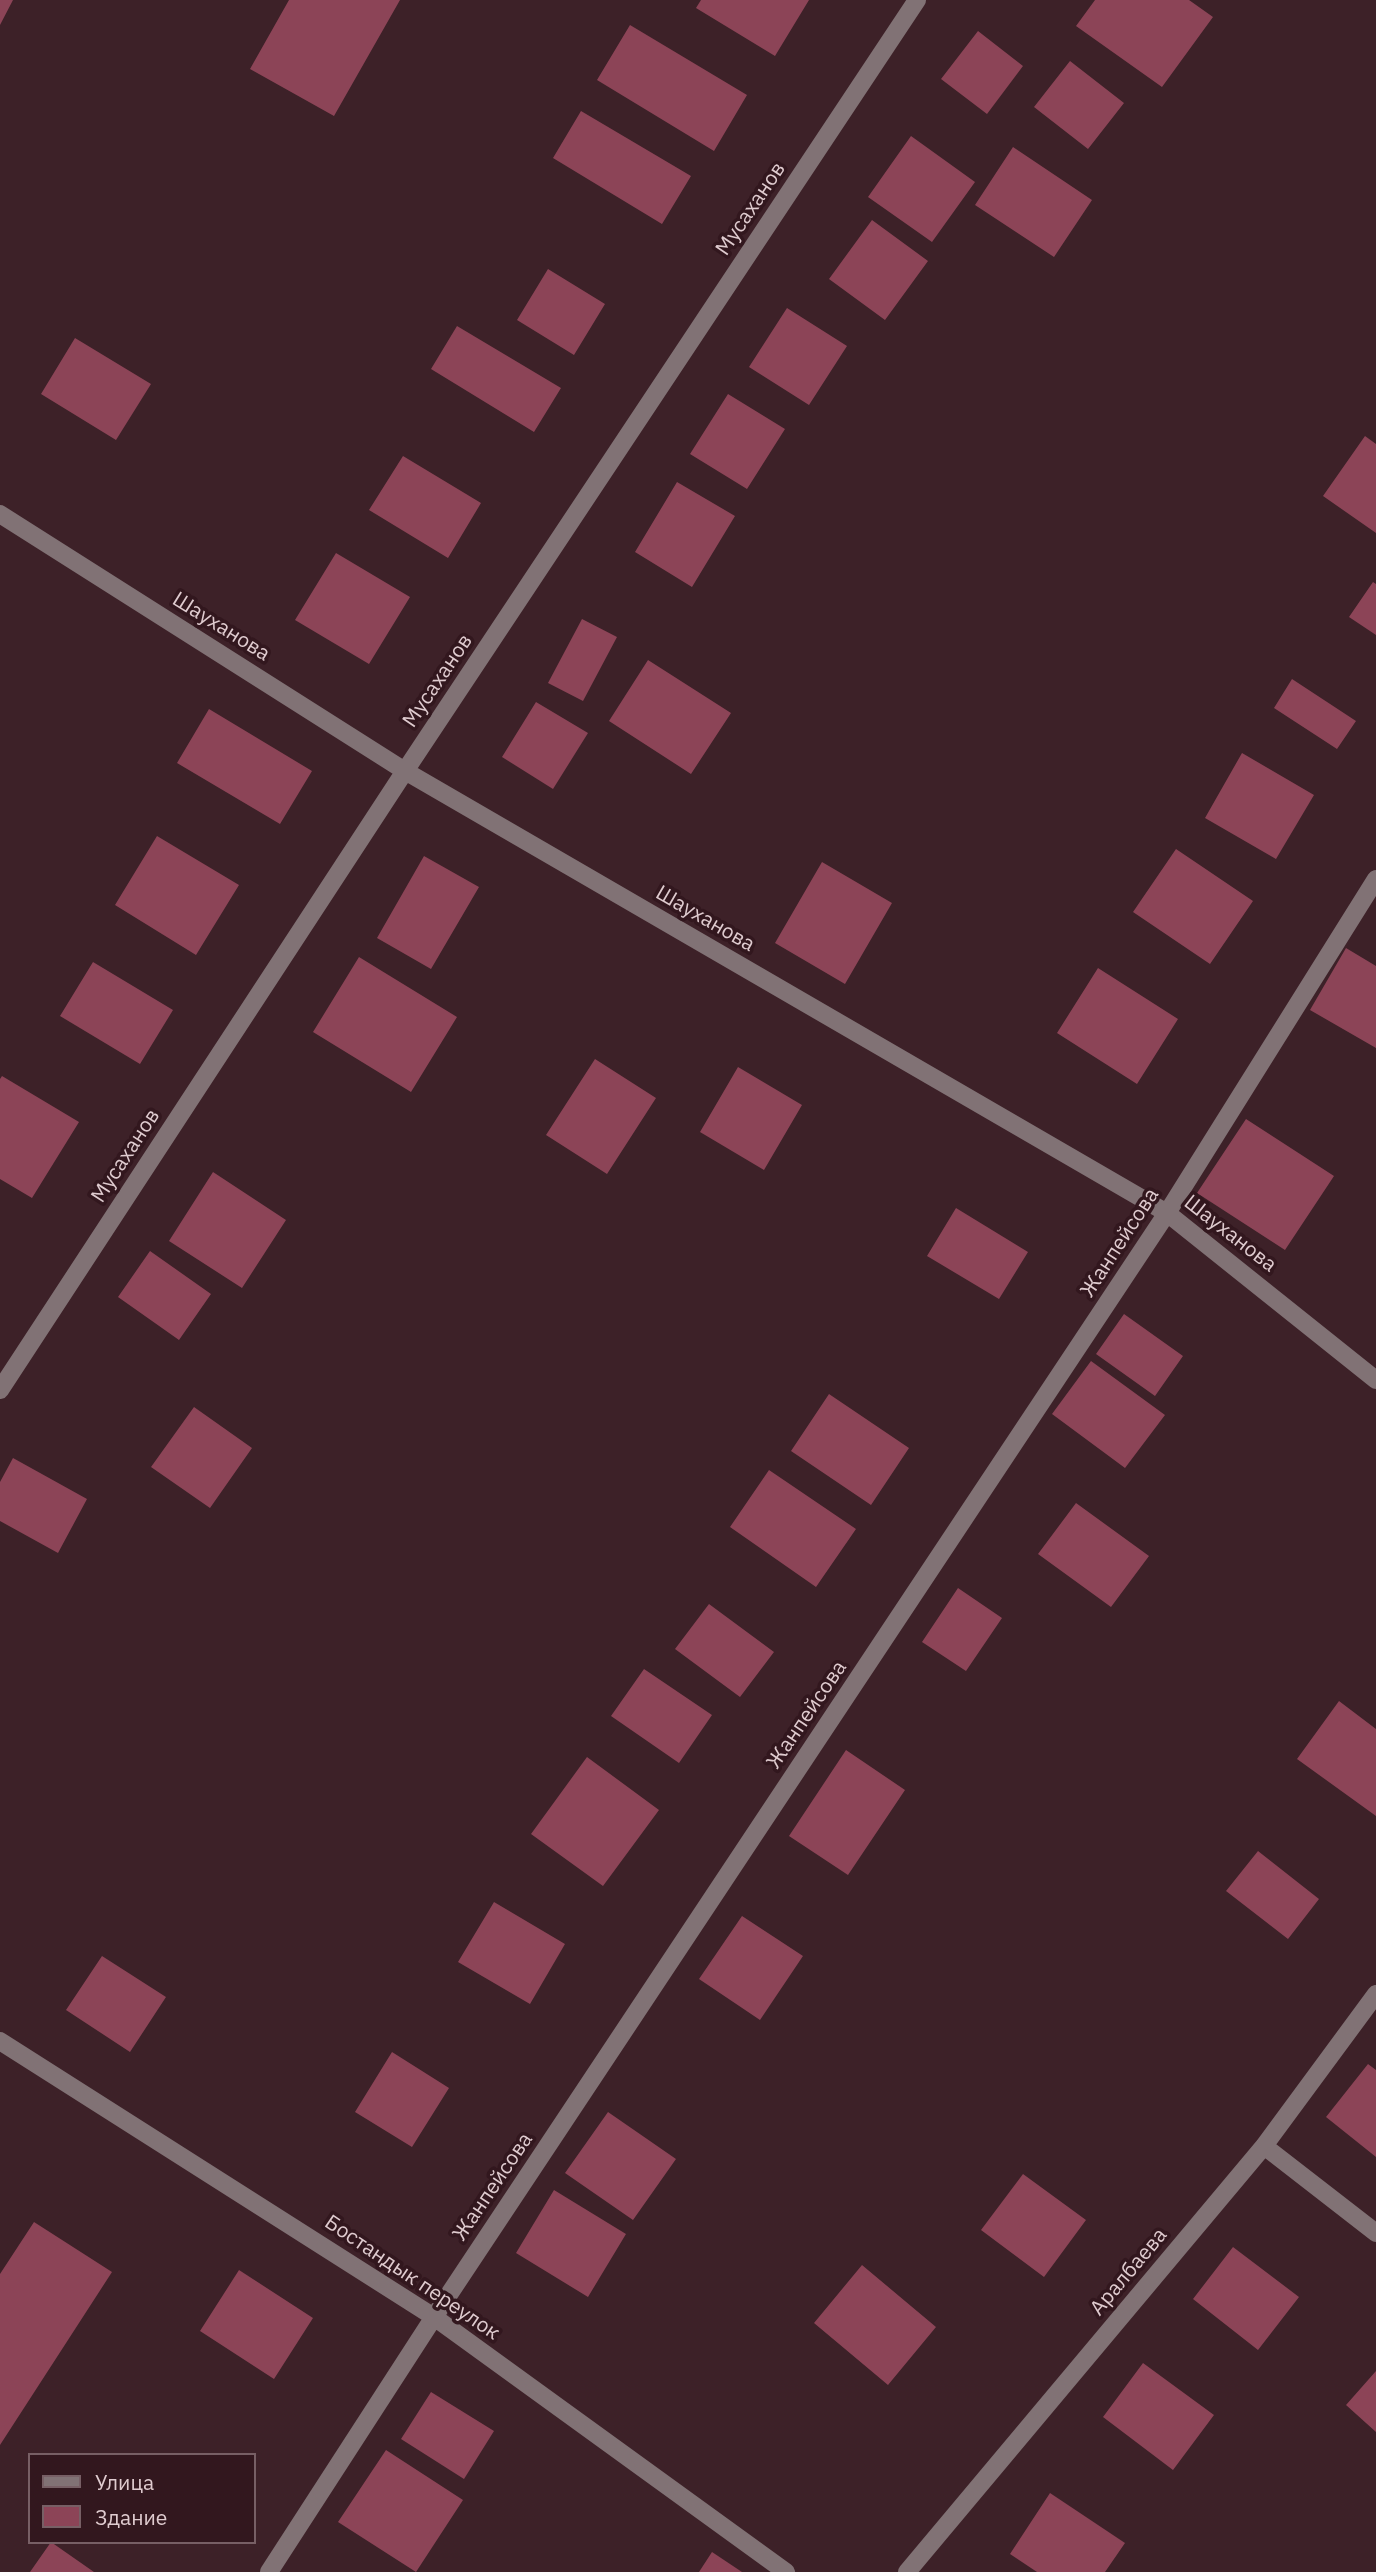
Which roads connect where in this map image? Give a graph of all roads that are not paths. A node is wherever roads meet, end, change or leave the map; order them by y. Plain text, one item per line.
1 (917, 0) edge
2 (0, 514) edge
3 (405, 771) junction
4 (1376, 879) edge
5 (1167, 1213) junction
6 (1376, 1380) edge
7 (0, 1390) edge
8 (1376, 1994) edge
9 (0, 2041) edge
10 (1264, 2146) junction
11 (1376, 2233) edge
12 (434, 2316) junction
13 (269, 2572) edge
14 (786, 2572) edge
15 (907, 2572) edge

1 - 3 street, Мусаханов
2 - 3 street, Шауханова
3 - 5 street, Шауханова
3 - 7 street, Мусаханов
4 - 5 street, Жанпейсова
5 - 6 street, Шауханова
5 - 12 street, Жанпейсова
8 - 10 street, Аралбаева
9 - 12 street, Бостандык переулок
10 - 11 street
10 - 15 street, Аралбаева
12 - 13 street, Жанпейсова
12 - 14 street, Бостандык переулок

